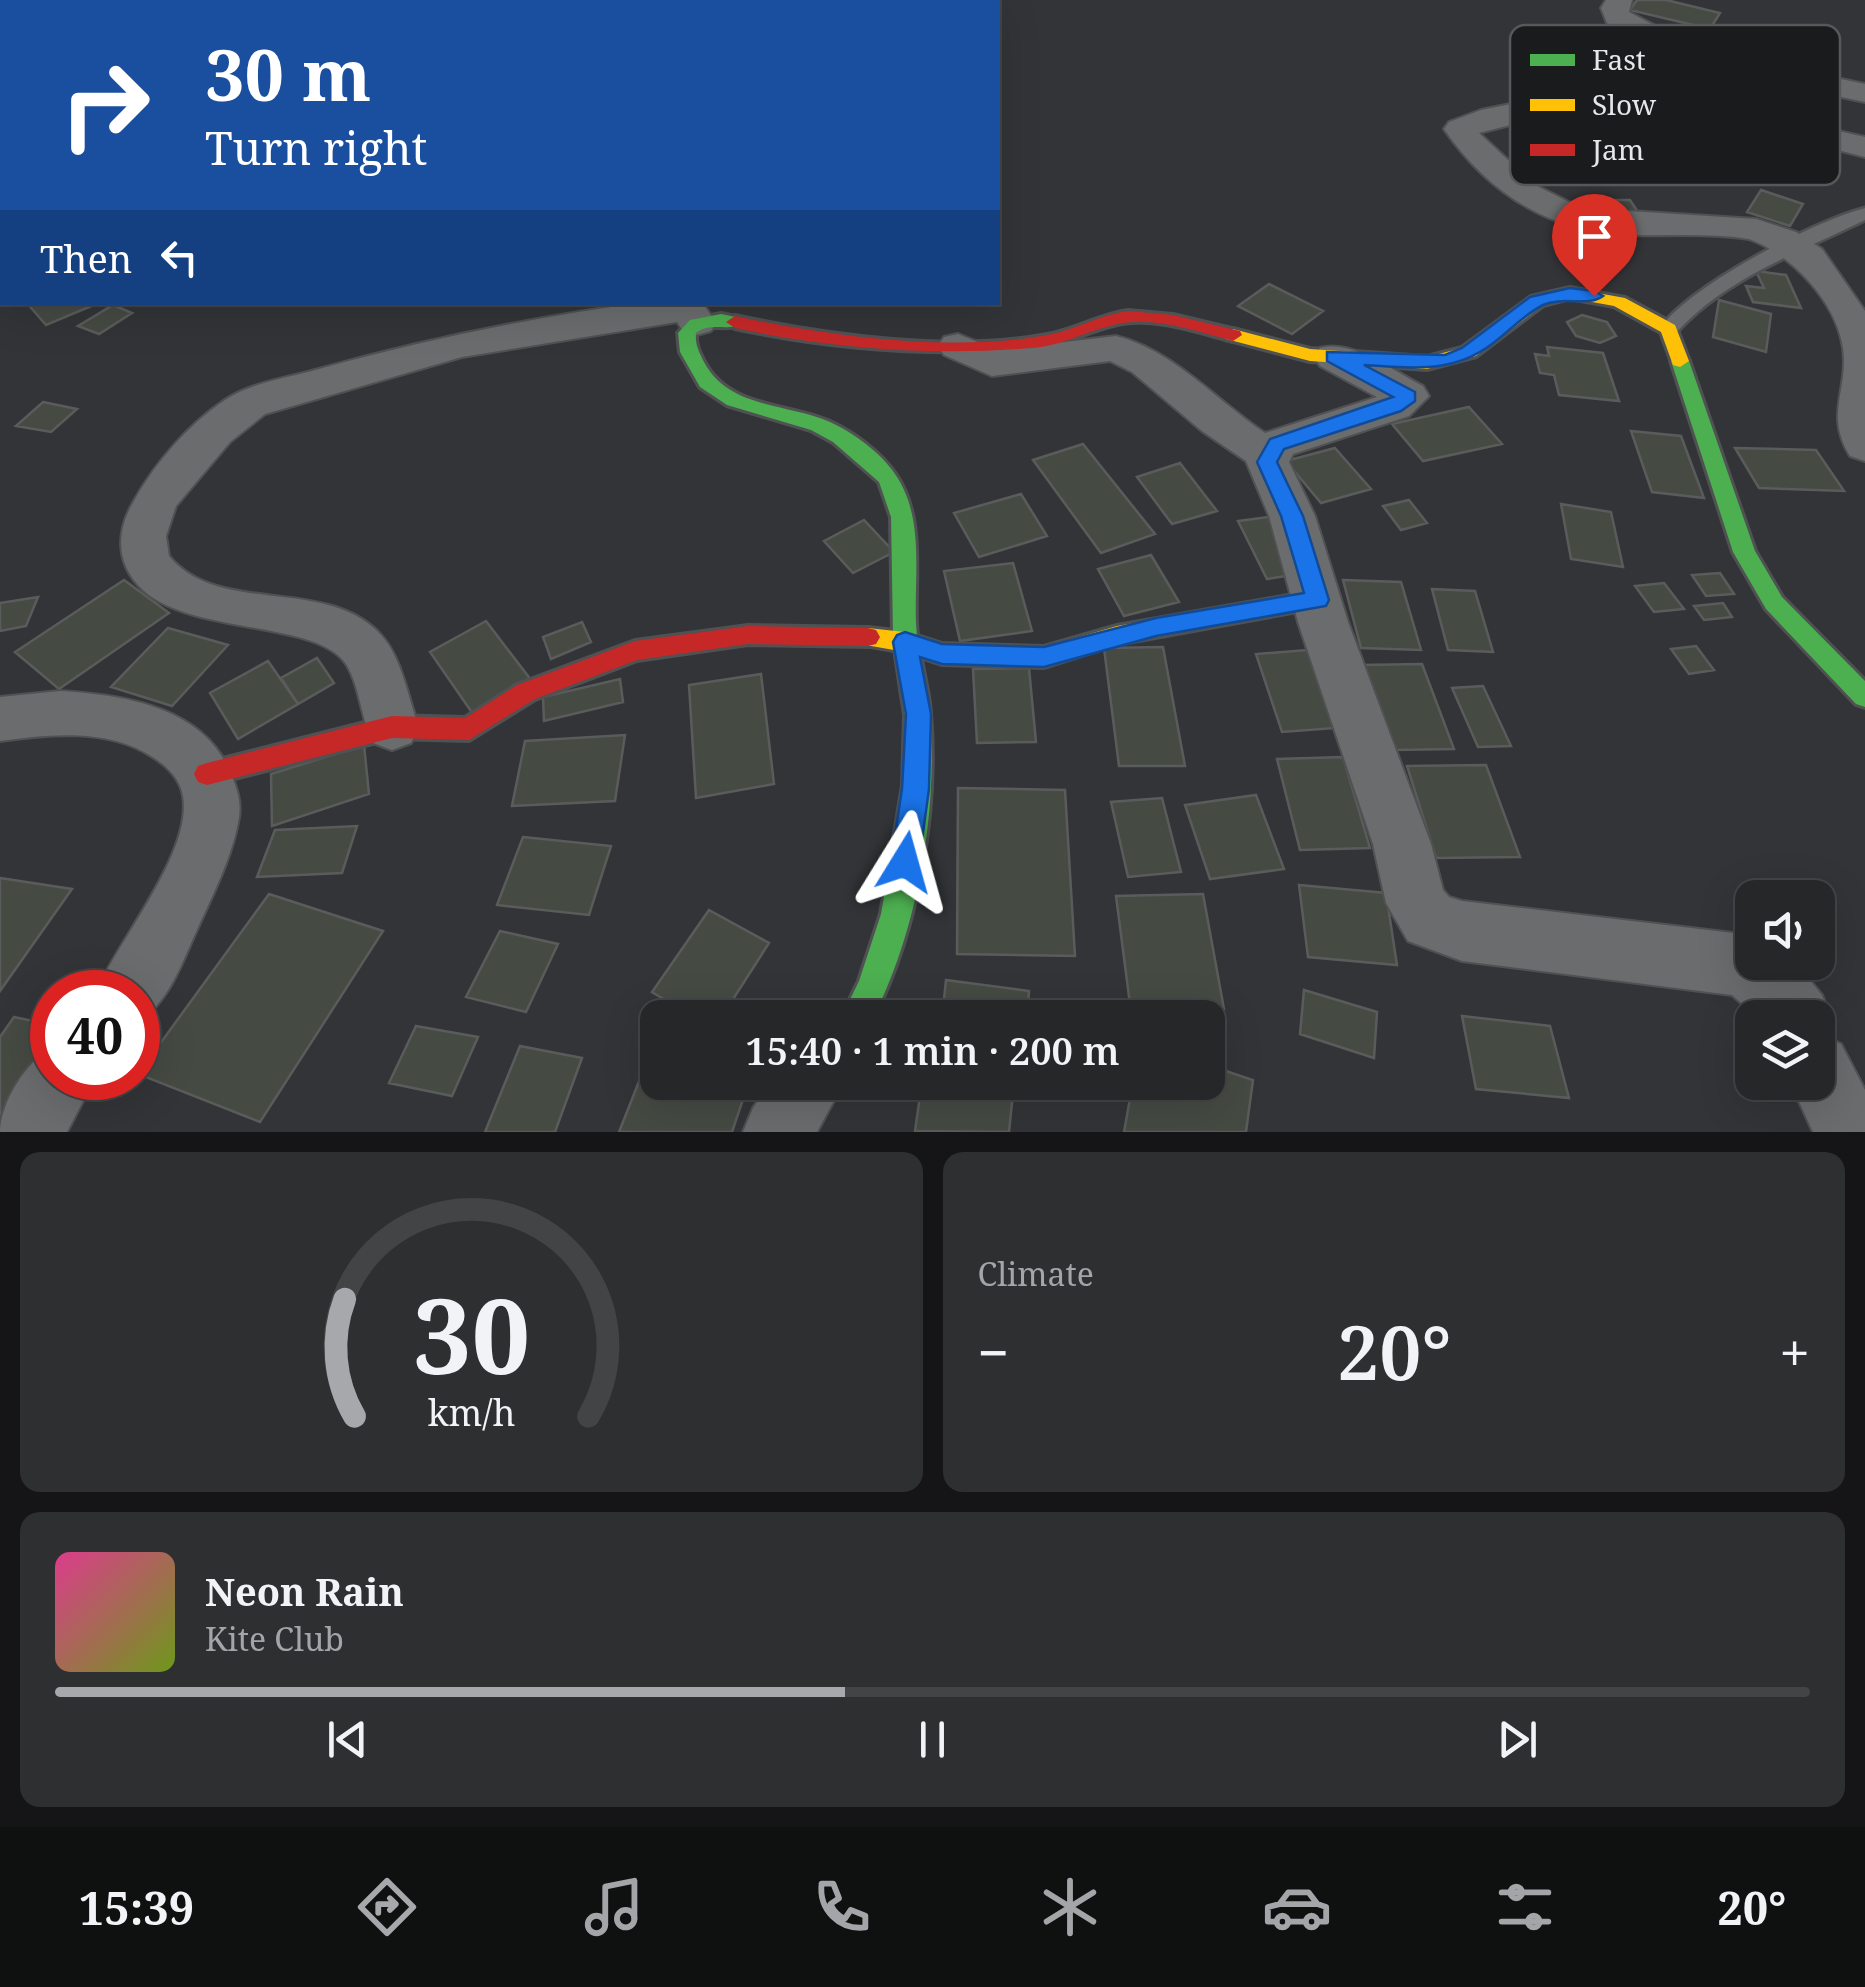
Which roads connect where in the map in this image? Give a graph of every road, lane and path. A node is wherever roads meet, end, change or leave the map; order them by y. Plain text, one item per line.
1 (1618, 9) edge
2 (1638, 25) edge
3 (1840, 88) edge
4 (1865, 93) edge
5 (1510, 113) edge
6 (1840, 141) edge
7 (1865, 147) edge
8 (1510, 183) edge
9 (1513, 185) edge
10 (1865, 213) edge
11 (1797, 248) junction
12 (697, 324) junction
13 (1669, 329) junction
14 (958, 346) junction
15 (1334, 357) junction
16 (1865, 446) edge
17 (1269, 456) junction
18 (1317, 600) junction
19 (905, 642) junction
20 (1865, 697) edge
21 (0, 719) edge
22 (392, 727) junction
23 (207, 774) junction
24 (145, 970) edge
25 (868, 1000) edge
26 (1784, 1000) edge
27 (48, 1100) edge
28 (799, 1100) edge
29 (1832, 1100) edge
30 (28, 1132) edge
31 (777, 1132) edge
32 (1852, 1132) edge

1 - 2 street
3 - 4 street
5 - 8 street
6 - 7 street
9 - 11 street
10 - 11 lane
11 - 13 lane
11 - 16 street
12 - 14 street
12 - 19 street
12 - 22 street
13 - 15 street
13 - 20 street
14 - 15 street
14 - 17 street
15 - 17 street
17 - 18 street
18 - 19 street
18 - 26 street
19 - 22 street
19 - 25 street
21 - 23 street
22 - 23 street
23 - 24 street
27 - 30 street
28 - 31 street
29 - 32 street

